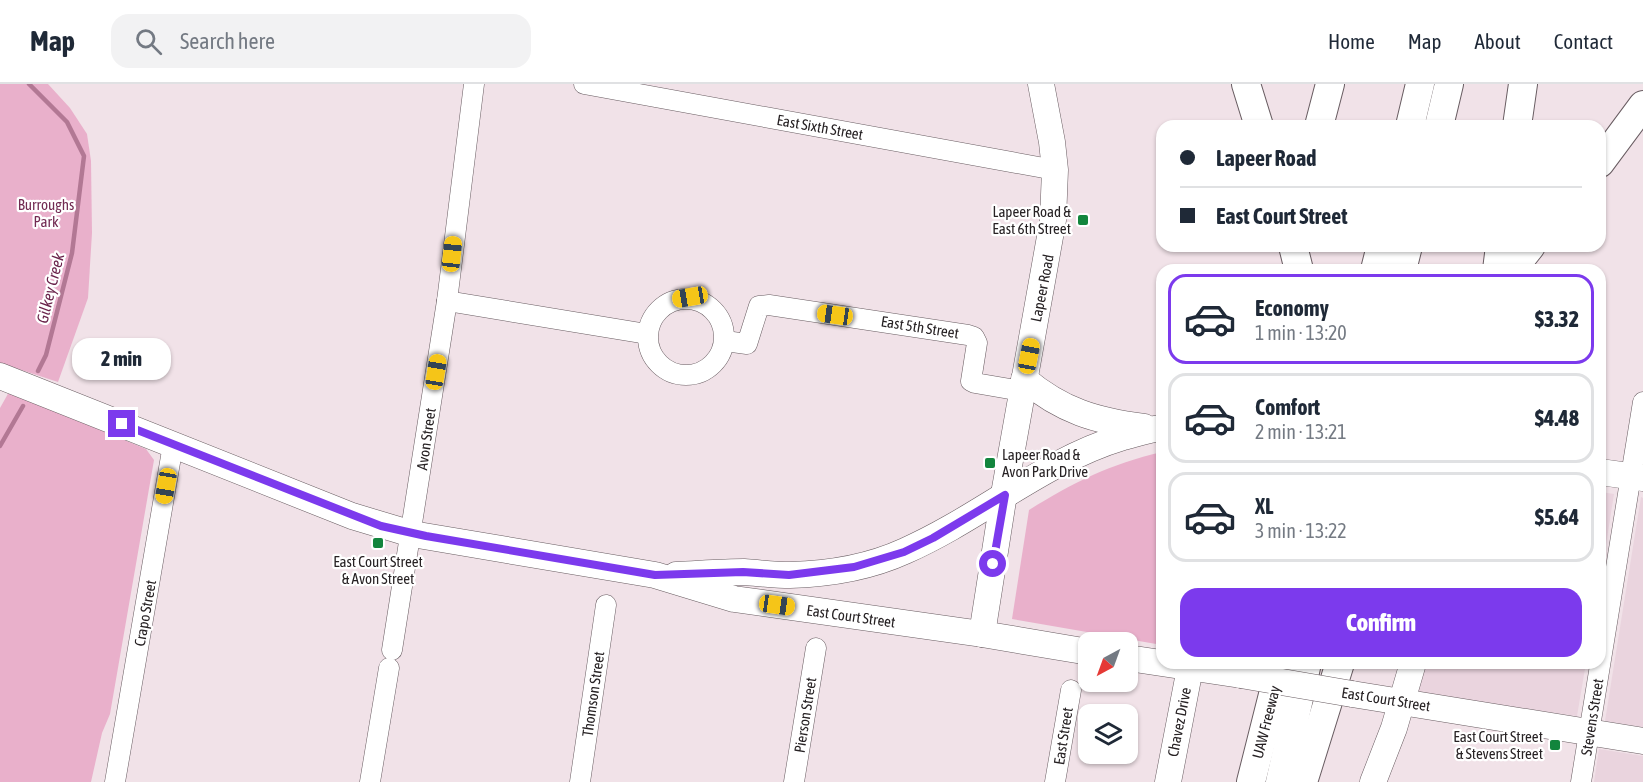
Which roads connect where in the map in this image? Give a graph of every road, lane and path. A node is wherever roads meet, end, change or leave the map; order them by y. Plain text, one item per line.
1 (474, 84) edge
2 (584, 84) edge
3 (1041, 84) edge
4 (1246, 84) edge
5 (1254, 84) edge
6 (1330, 84) edge
7 (1420, 84) edge
8 (1449, 84) edge
9 (1523, 84) edge
10 (1643, 105) edge
11 (1259, 120) edge
12 (1260, 120) edge
13 (1321, 120) edge
14 (1411, 120) edge
15 (1440, 120) edge
16 (1518, 120) edge
17 (1643, 133) edge
18 (1606, 155) edge
19 (1606, 169) edge
20 (1055, 170) junction
21 (447, 301) junction
22 (647, 334) junction
23 (725, 341) junction
24 (0, 376) edge
25 (1023, 385) junction
26 (1643, 402) edge
27 (1156, 428) edge
28 (1156, 429) edge
29 (173, 445) junction
30 (1606, 473) edge
31 (1637, 477) edge
32 (1005, 495) junction
33 (412, 534) junction
34 (759, 573) junction
35 (655, 575) junction
36 (755, 602) junction
37 (606, 605) dead end
38 (982, 634) junction
39 (1606, 642) edge
40 (816, 648) dead end
41 (1078, 650) edge
42 (1138, 659) edge
43 (1156, 661) edge
44 (1189, 669) edge
45 (1251, 669) edge
46 (1279, 669) edge
47 (1307, 669) edge
48 (1338, 669) edge
49 (1411, 669) edge
50 (1601, 669) edge
51 (1071, 690) dead end
52 (1402, 702) junction
53 (1589, 732) junction
54 (1643, 741) edge
55 (115, 782) edge
56 (370, 782) edge
57 (580, 782) edge
58 (794, 782) edge
59 (1055, 782) edge
60 (1168, 782) edge
61 (1235, 782) edge
62 (1251, 782) edge
63 (1280, 782) edge
64 (1303, 782) edge
65 (1373, 782) edge
66 (1581, 782) edge

1 - 21 street, Avon Street
2 - 20 street, East Sixth Street
3 - 20 main road, Lapeer Road
4 - 11 highway
5 - 12 highway
6 - 13 highway
7 - 14 highway
8 - 15 highway
9 - 16 highway
10 - 18 highway
17 - 19 highway
20 - 25 main road, Lapeer Road
21 - 22 street
21 - 33 street, Avon Street
22 - 23 street
22 - 23 street
23 - 25 street, East 5th Street
24 - 29 main road, East Court Street
25 - 27 main road
25 - 32 main road, Lapeer Road
26 - 31 street, Stevens Street
28 - 32 main road
29 - 33 main road, East Court Street
29 - 55 street, Crapo Street
30 - 31 main road
31 - 39 street, Stevens Street
32 - 34 main road
32 - 38 main road, Lapeer Road
33 - 35 main road, East Court Street
33 - 56 street, Avon Street
34 - 35 main road
34 - 36 main road
35 - 36 main road, East Court Street
36 - 38 main road, East Court Street
37 - 57 street, Thomson Street
38 - 41 main road, East Court Street
40 - 58 street, Pierson Street
42 - 43 main road, East Court Street
44 - 60 main road, Chavez Drive
45 - 52 main road, East Court Street, bridge
45 - 61 highway
46 - 62 highway, UAW Freeway
47 - 63 highway, UAW Freeway
48 - 64 highway
49 - 52 main road
50 - 53 street, Stevens Street
51 - 59 street, East Street
52 - 53 main road, East Court Street
52 - 65 main road
53 - 54 main road, East Court Street
53 - 66 street, Stevens Street

